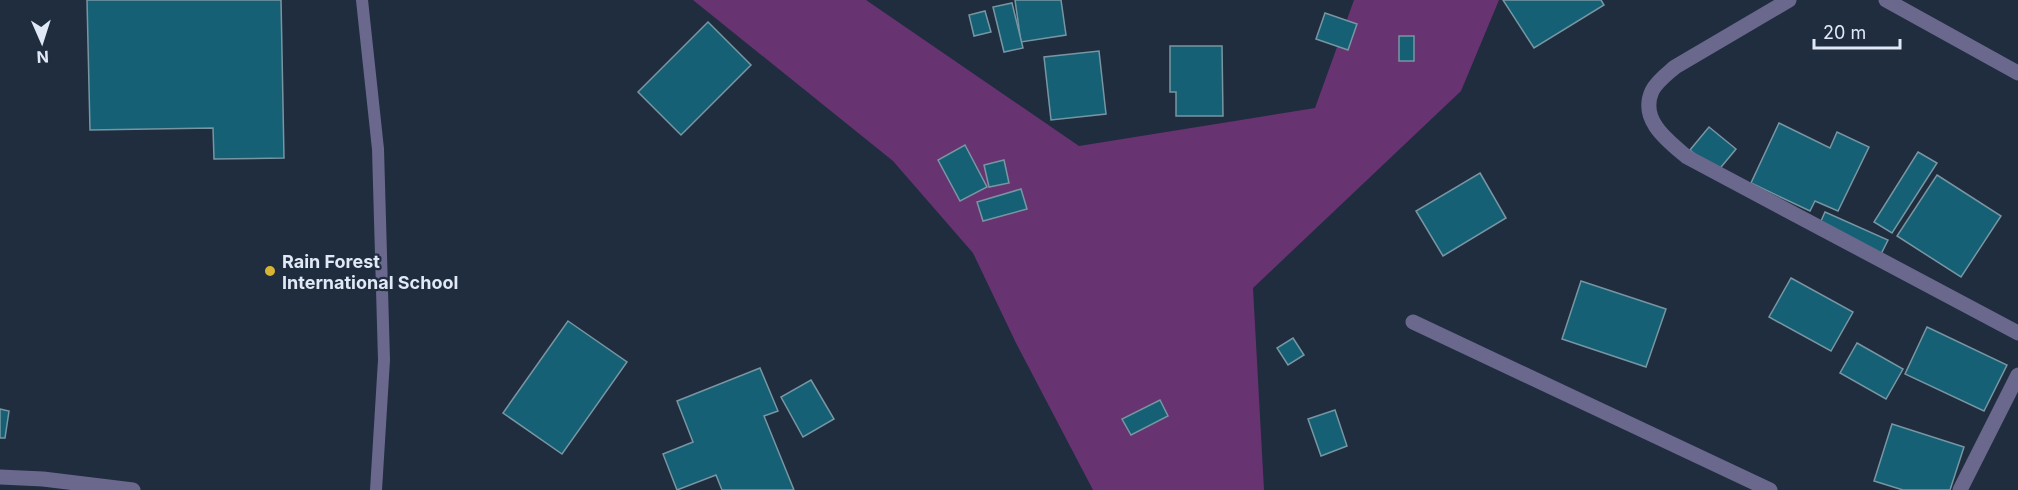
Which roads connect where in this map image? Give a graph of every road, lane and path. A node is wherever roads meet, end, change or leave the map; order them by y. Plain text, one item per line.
1 (362, 0) edge
2 (1789, 0) edge
3 (1886, 0) edge
4 (2018, 74) edge
5 (1413, 322) dead end
6 (2018, 333) edge
7 (2018, 375) edge
8 (0, 477) edge
9 (133, 490) edge
10 (376, 490) edge
11 (1770, 490) edge
12 (1960, 490) edge

1 - 10 lane
2 - 6 street
3 - 4 street
5 - 11 street
7 - 12 street
8 - 9 street

